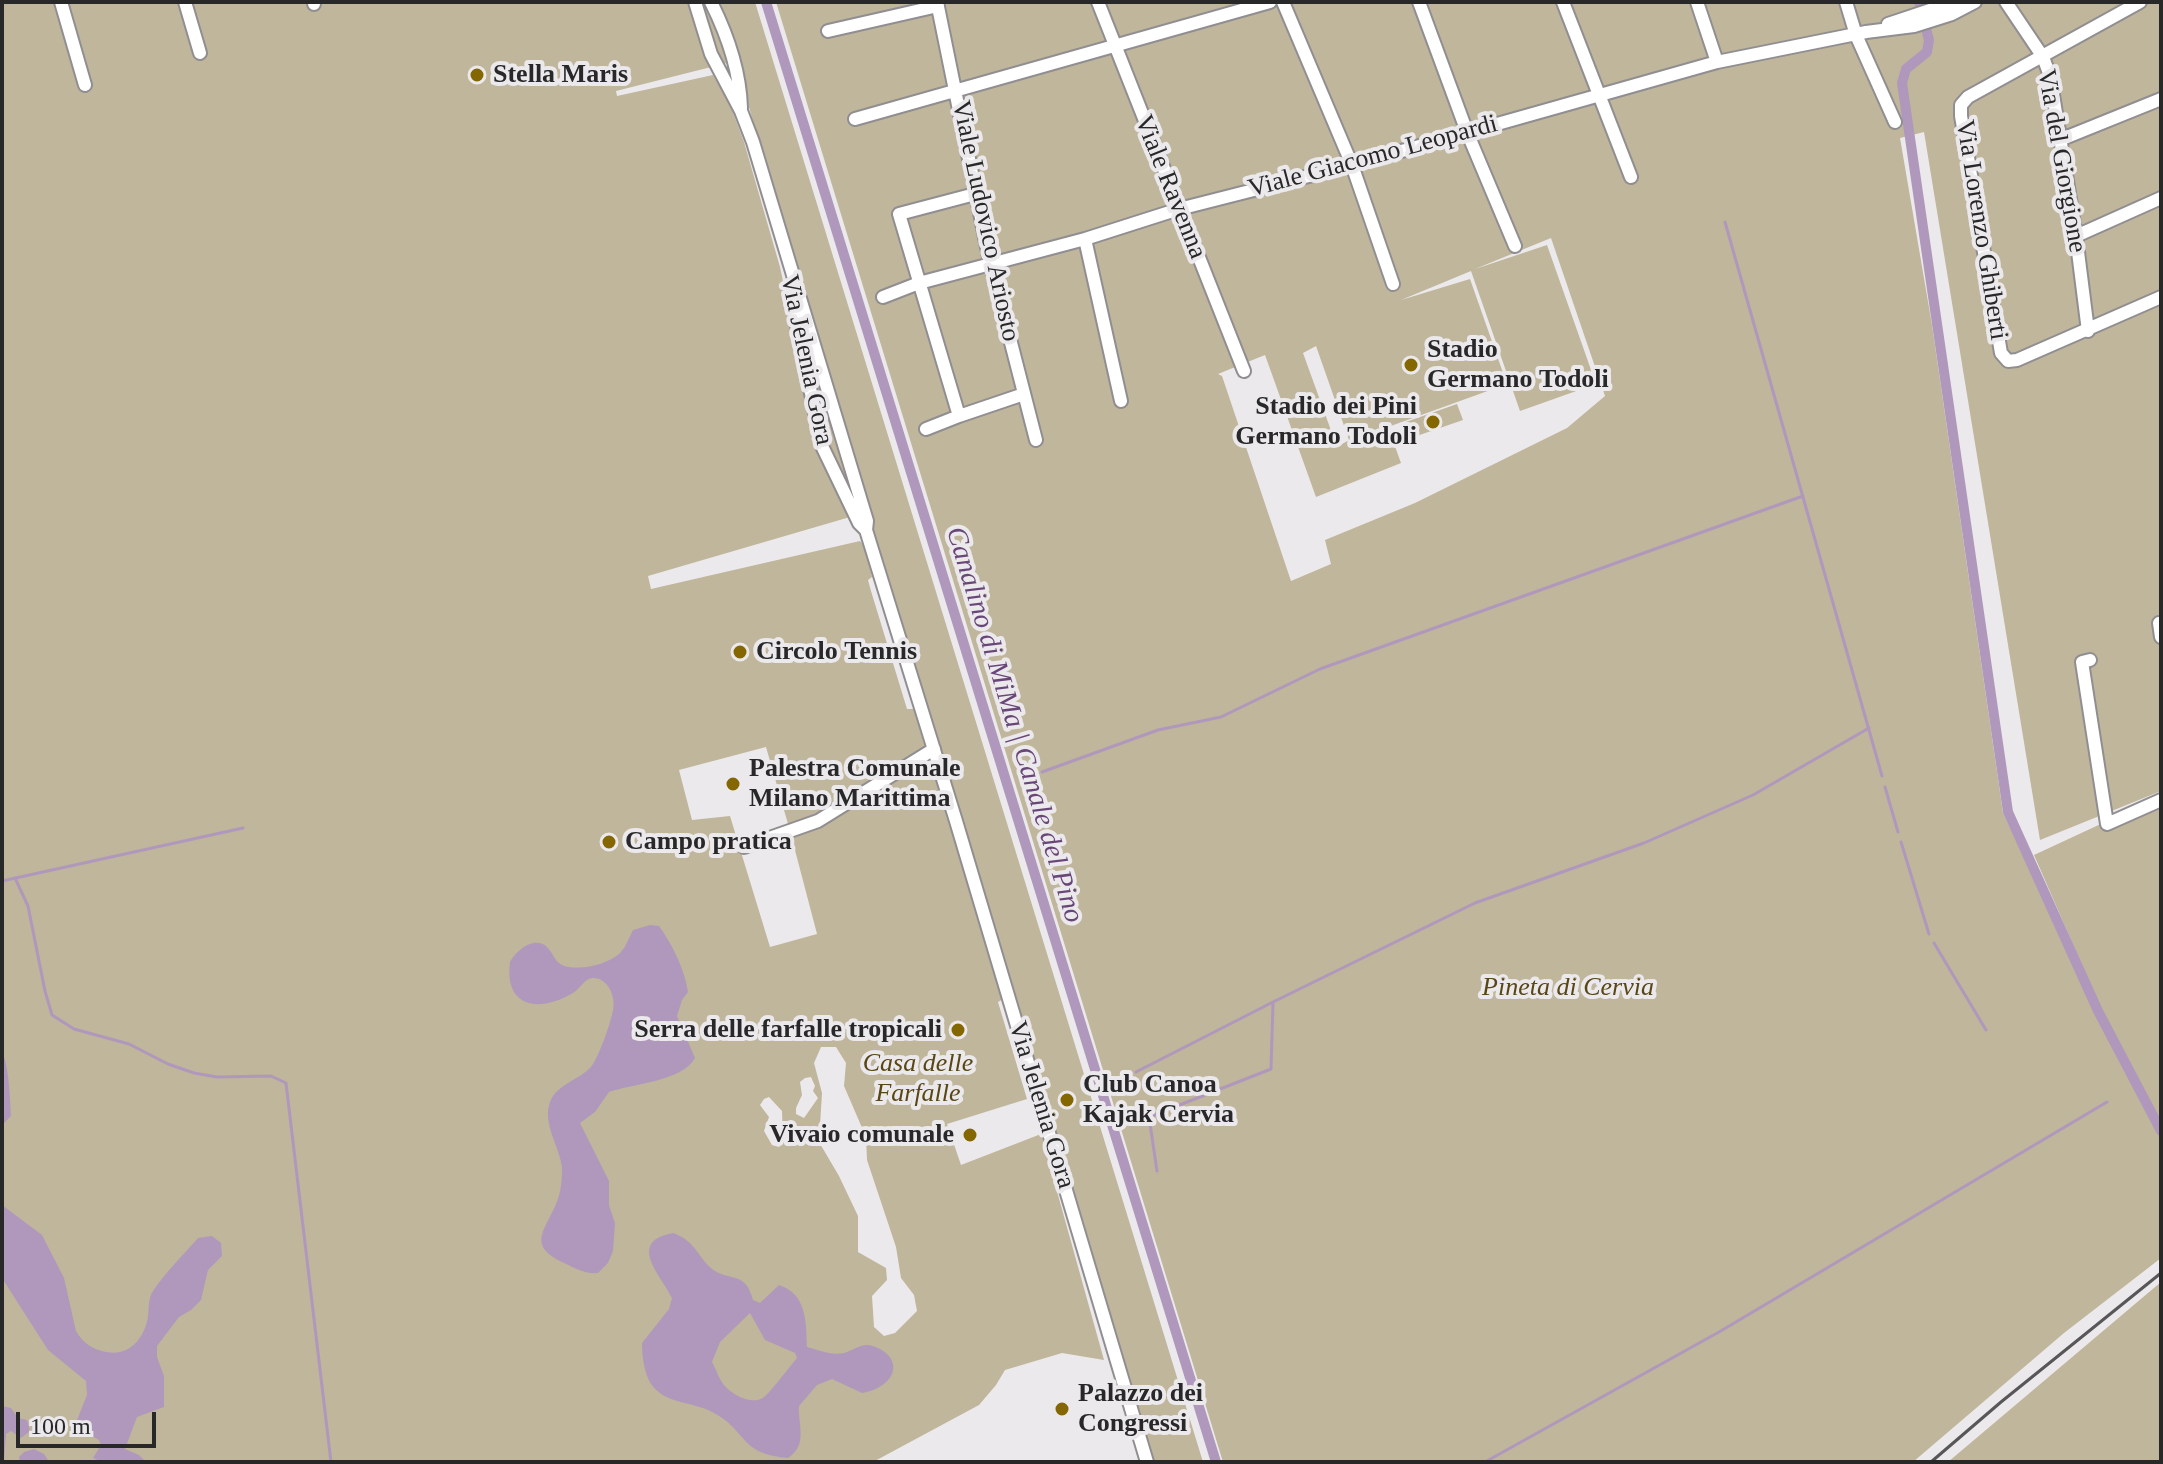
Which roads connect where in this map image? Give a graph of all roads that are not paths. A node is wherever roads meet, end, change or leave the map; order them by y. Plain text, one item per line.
1 (61, 2) edge
2 (185, 2) edge
3 (695, 2) edge
4 (711, 2) edge
5 (1098, 2) edge
6 (1270, 2) edge
7 (1283, 2) edge
8 (1419, 2) edge
9 (1563, 2) edge
10 (1697, 2) edge
11 (1846, 2) edge
12 (1954, 2) edge
13 (1975, 2) edge
14 (2006, 2) edge
15 (2140, 2) edge
16 (938, 4) edge
17 (1933, 15) junction
18 (828, 31) dead end
19 (1861, 34) junction
20 (1114, 48) junction
21 (200, 53) dead end
22 (2043, 57) junction
23 (1717, 62) junction
24 (85, 85) dead end
25 (956, 90) junction
26 (1599, 94) junction
27 (2161, 99) edge
28 (741, 111) junction
29 (855, 119) dead end
30 (1895, 122) dead end
31 (1467, 132) junction
32 (2062, 139) junction
33 (1352, 165) junction
34 (1631, 177) dead end
35 (975, 194) junction
36 (2161, 198) edge
37 (1179, 209) junction
38 (778, 228) junction
39 (2076, 236) junction
40 (1085, 239) junction
41 (1515, 246) dead end
42 (991, 263) junction
43 (919, 283) junction
44 (1393, 284) dead end
45 (883, 297) dead end
46 (2161, 297) edge
47 (2088, 331) junction
48 (1244, 371) dead end
49 (1024, 394) junction
50 (1121, 401) dead end
51 (959, 416) junction
52 (926, 429) dead end
53 (1036, 440) dead end
54 (866, 530) junction
55 (2090, 660) dead end
56 (934, 749) junction
57 (2161, 800) edge
58 (744, 847) dead end
59 (1147, 1462) edge

1 - 24 street
2 - 21 street
3 - 28 street, Via Jelenia Gora
4 - 28 street, Via Jelenia Gora
5 - 20 street, Viale Ravenna
6 - 20 street
7 - 33 street
8 - 31 street
9 - 26 street
10 - 23 street
11 - 19 street
12 - 17 street, Viale Giacomo Leopardi
13 - 17 street, Viale Giacomo Leopardi
14 - 22 street, Via del Giorgione
15 - 22 street
16 - 18 street
16 - 25 street, Viale Ludovico Ariosto
17 - 19 street, Viale Giacomo Leopardi
19 - 23 street, Viale Giacomo Leopardi
19 - 30 street
20 - 25 street
20 - 37 street, Viale Ravenna
22 - 32 street, Via del Giorgione
22 - 47 street, Via Lorenzo Ghiberti
23 - 26 street, Viale Giacomo Leopardi
25 - 29 street
25 - 35 street, Viale Ludovico Ariosto
26 - 31 street, Viale Giacomo Leopardi
26 - 34 street
27 - 32 street
28 - 38 street, Via Jelenia Gora
31 - 33 street, Viale Giacomo Leopardi
31 - 41 street
32 - 39 street, Via del Giorgione
33 - 37 street, Viale Giacomo Leopardi
33 - 44 street
35 - 42 street, Viale Ludovico Ariosto
35 - 43 street
36 - 39 street
37 - 40 street, Viale Giacomo Leopardi
37 - 48 street, Viale Ravenna
38 - 54 street, Via Jelenia Gora
38 - 54 street, Via Jelenia Gora
39 - 47 street, Via del Giorgione
40 - 42 street, Viale Giacomo Leopardi
40 - 50 street
42 - 43 street, Viale Giacomo Leopardi
42 - 49 street, Viale Ludovico Ariosto
43 - 45 street, Viale Giacomo Leopardi
43 - 51 street
46 - 47 street
49 - 51 street
49 - 53 street, Viale Ludovico Ariosto
51 - 52 street
54 - 56 street, Via Jelenia Gora
55 - 57 street
56 - 58 street
56 - 59 street, Via Jelenia Gora

